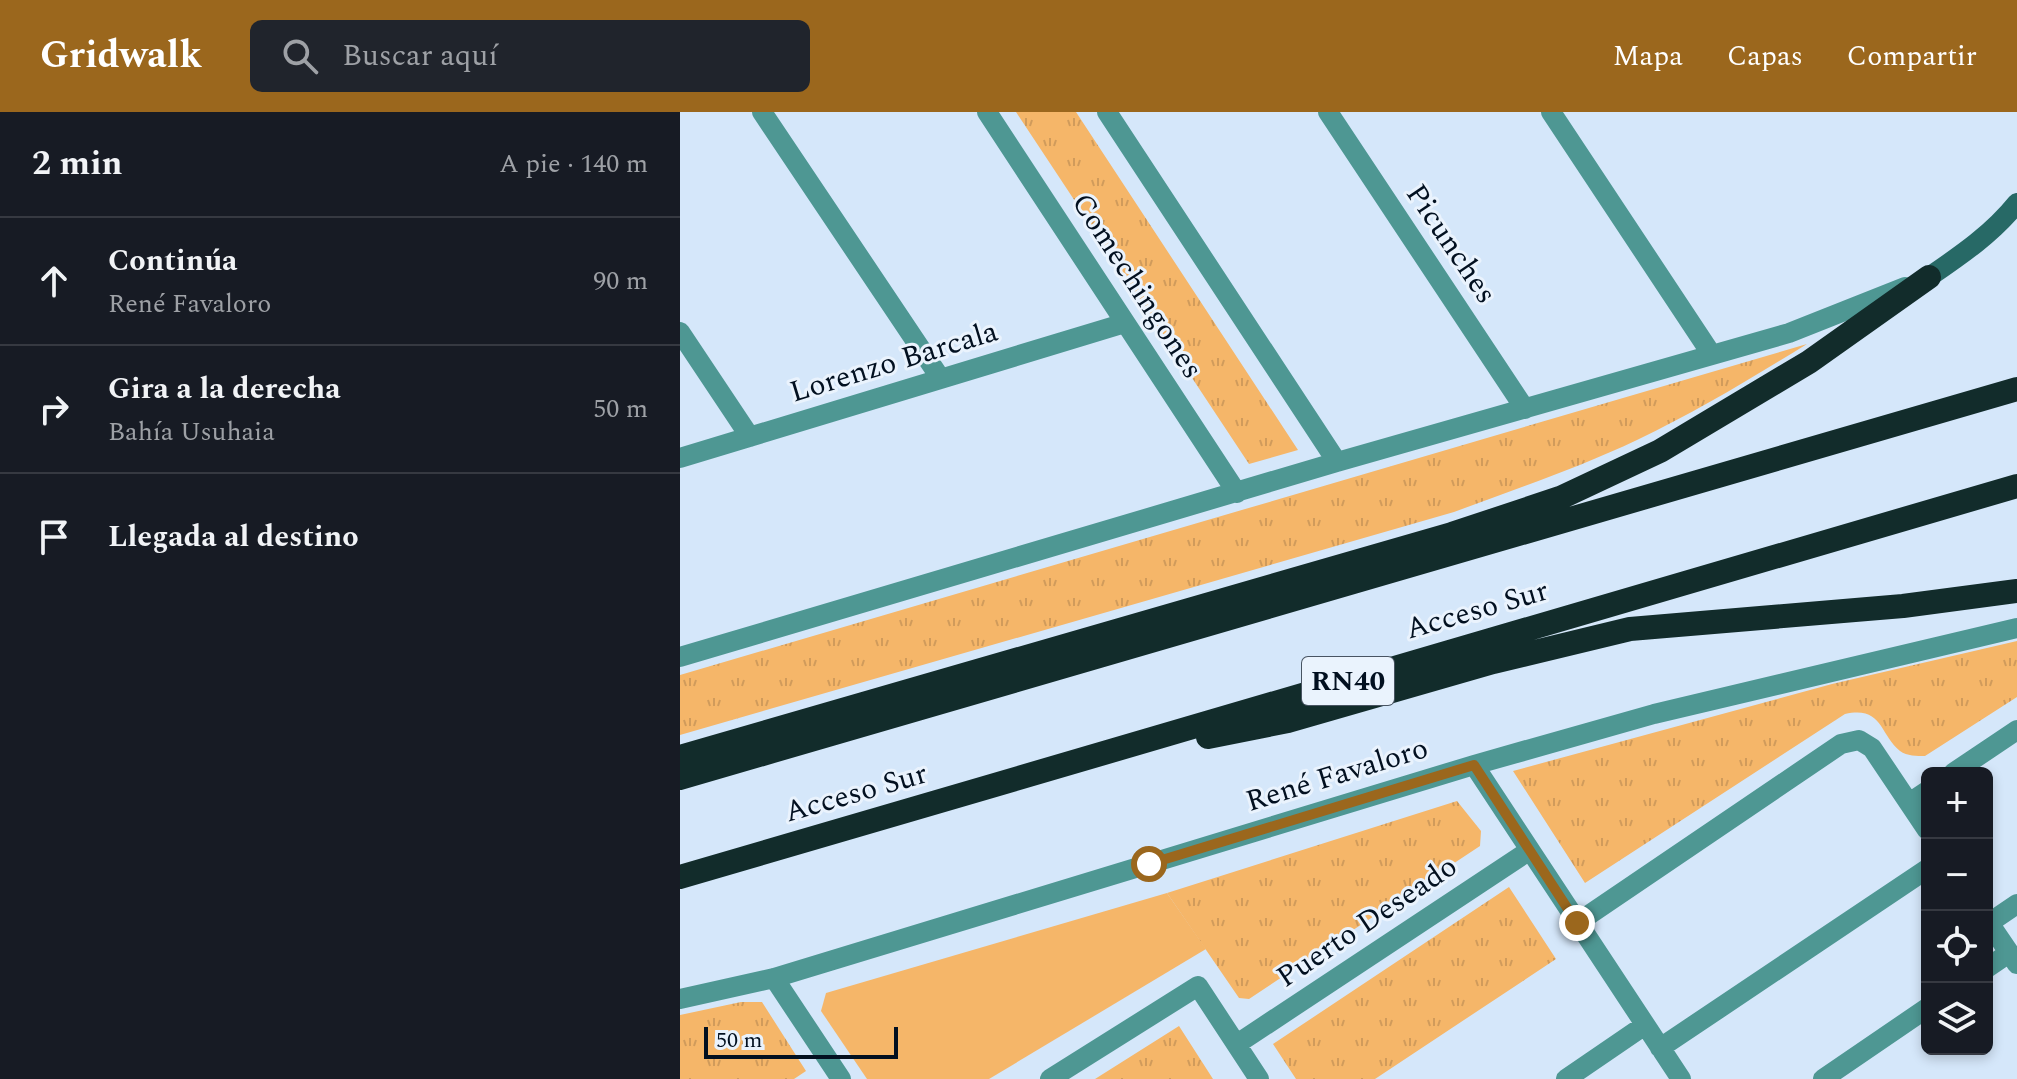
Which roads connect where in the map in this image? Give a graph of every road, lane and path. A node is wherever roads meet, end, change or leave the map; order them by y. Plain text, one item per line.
1 (762, 112) edge
2 (987, 112) edge
3 (1107, 112) edge
4 (1328, 112) edge
5 (1551, 112) edge
6 (2017, 203) edge
7 (1929, 277) junction
8 (1125, 323) junction
9 (680, 332) edge
10 (1712, 355) junction
11 (941, 379) junction
12 (2017, 389) edge
13 (1525, 409) junction
14 (750, 437) junction
15 (680, 458) edge
16 (1337, 462) junction
17 (2017, 486) edge
18 (1237, 493) junction
19 (2017, 591) edge
20 (2017, 628) edge
21 (680, 657) edge
22 (2017, 730) edge
23 (680, 757) edge
24 (1474, 765) junction
25 (1962, 767) edge
26 (1049, 770) junction
27 (680, 778) edge
28 (1921, 795) edge
29 (1909, 803) junction
30 (1921, 821) edge
31 (1530, 850) junction
32 (1921, 873) edge
33 (680, 877) edge
34 (2017, 904) edge
35 (1993, 918) edge
36 (1577, 923) junction
37 (1993, 928) edge
38 (2013, 958) edge
39 (1993, 966) edge
40 (774, 978) junction
41 (680, 999) edge
42 (1921, 1012) edge
43 (1645, 1025) junction
44 (1237, 1044) junction
45 (1660, 1048) junction
46 (835, 1077) edge
47 (1050, 1079) edge
48 (1259, 1079) edge
49 (1566, 1079) edge
50 (1681, 1079) edge
51 (1823, 1079) edge

1 - 11 street
2 - 8 street, Comechingones
3 - 16 street
4 - 13 street, Picunches
5 - 10 street
6 - 7 main road
7 - 10 street
7 - 23 highway
8 - 11 street, Lorenzo Barcala
8 - 18 street, Comechingones
9 - 14 street
10 - 13 street
11 - 14 street, Lorenzo Barcala
12 - 27 highway, Acceso Sur
13 - 16 street
14 - 15 street, Lorenzo Barcala
16 - 18 street
17 - 26 highway, Acceso Sur / RN40
18 - 21 street
19 - 26 highway
20 - 24 street, René Favaloro
22 - 25 street
24 - 31 street
24 - 40 street, René Favaloro
26 - 33 highway, Acceso Sur / RN40
28 - 29 street
29 - 30 street
29 - 36 street
31 - 36 street
31 - 44 street, Puerto Deseado
32 - 45 street
34 - 35 street
36 - 43 street
37 - 38 street
38 - 39 street
40 - 41 street, René Favaloro
40 - 46 street
42 - 51 street
43 - 45 street
43 - 49 street
44 - 47 street
44 - 48 street
45 - 50 street

